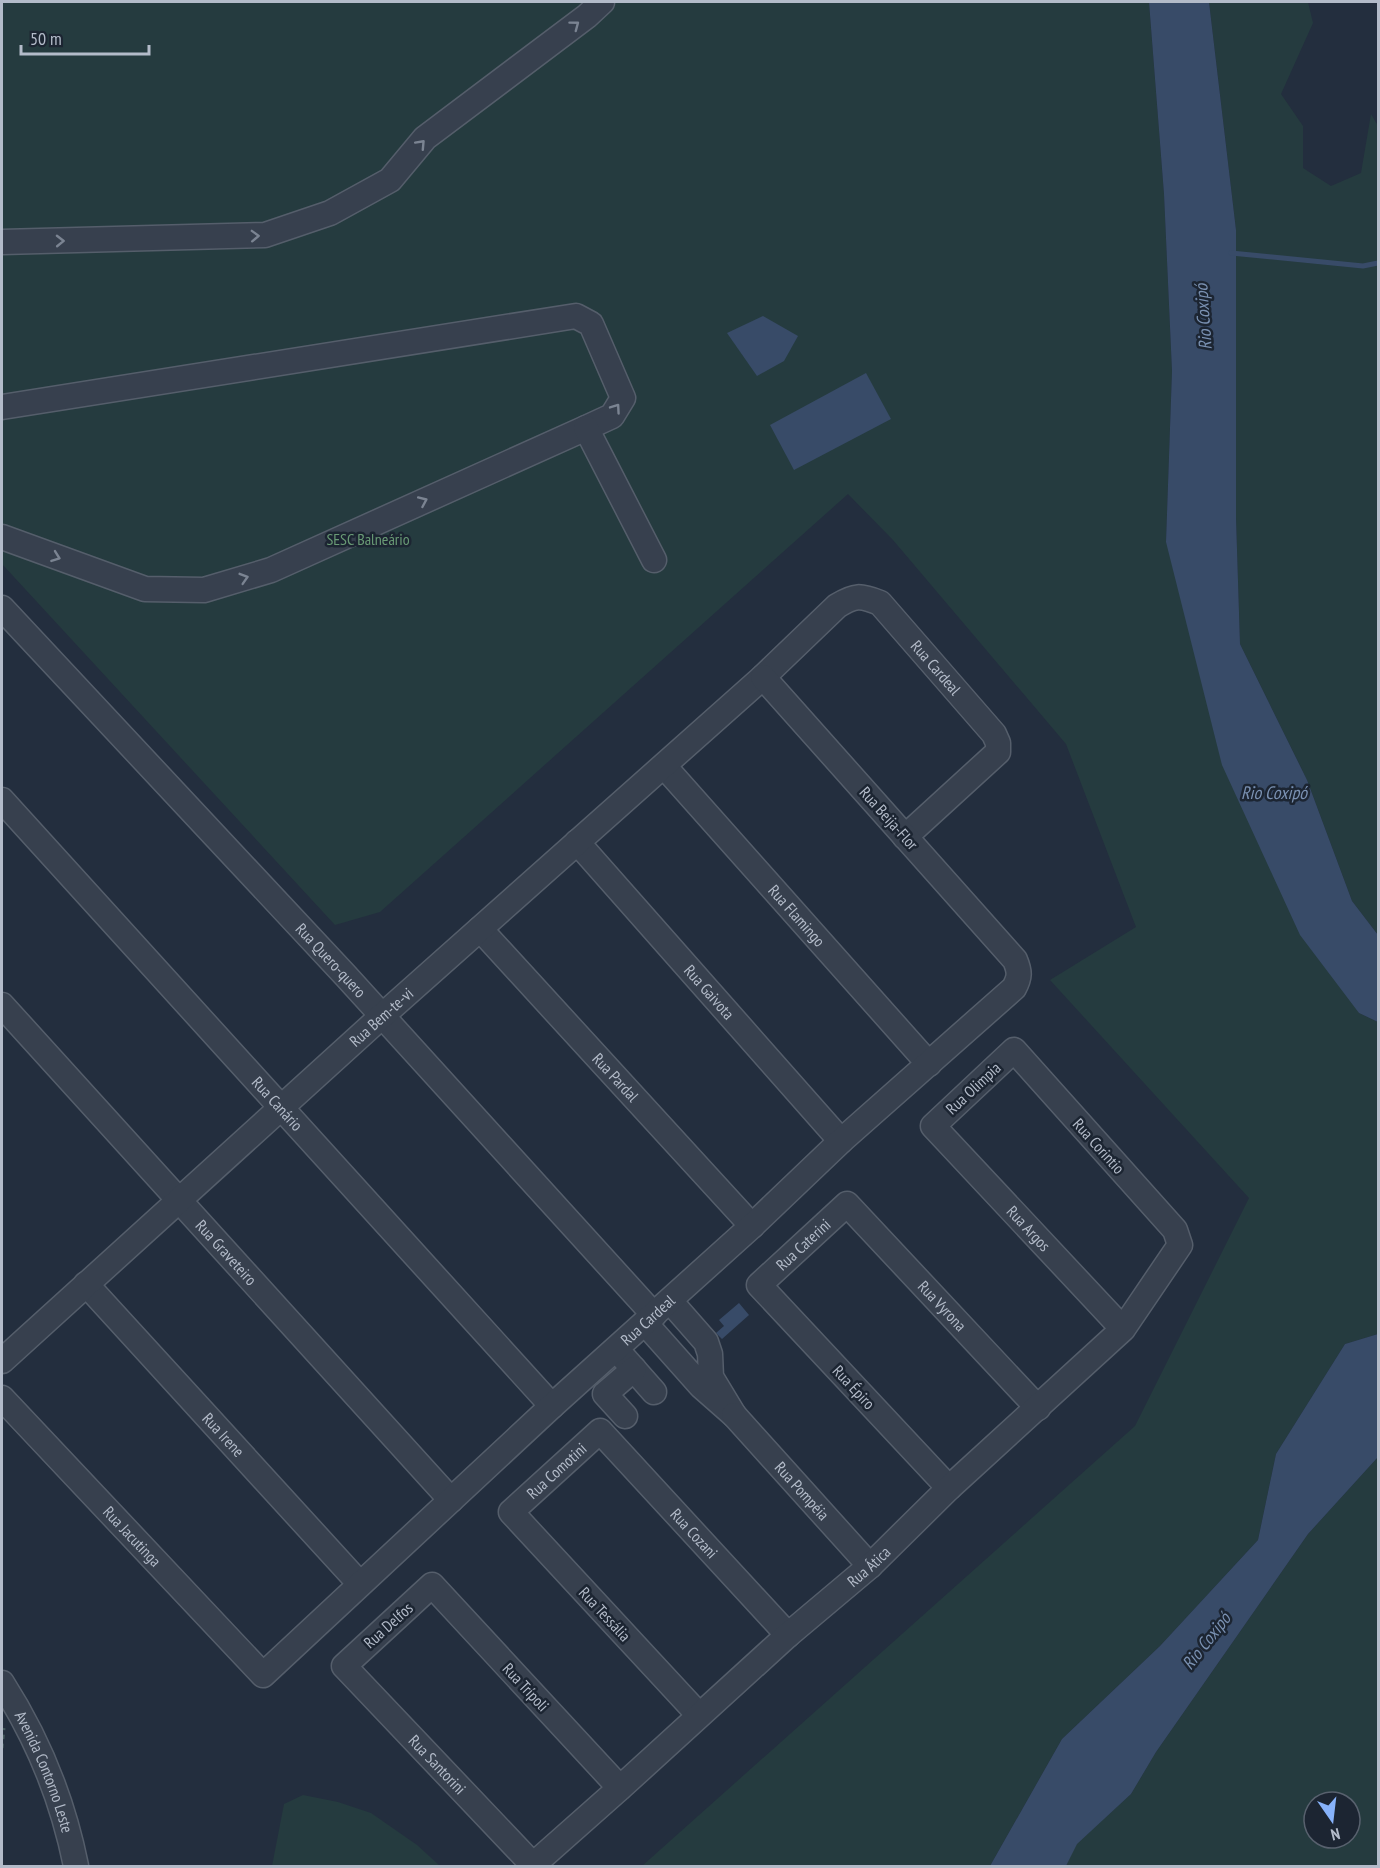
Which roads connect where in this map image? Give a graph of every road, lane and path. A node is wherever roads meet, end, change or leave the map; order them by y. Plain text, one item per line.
1 (602, 2) edge
2 (2, 242) edge
3 (2, 407) edge
4 (586, 428) junction
5 (2, 537) edge
6 (654, 560) dead end
7 (2, 608) edge
8 (763, 676) junction
9 (664, 766) junction
10 (2, 800) edge
11 (905, 837) junction
12 (577, 842) junction
13 (480, 929) junction
14 (1015, 960) joint
15 (2, 1005) edge
16 (382, 1016) junction
17 (1014, 1050) joint
18 (929, 1064) junction
19 (281, 1108) junction
20 (933, 1126) joint
21 (841, 1141) junction
22 (179, 1200) junction
23 (848, 1204) joint
24 (752, 1226) junction
25 (1180, 1245) joint
26 (86, 1284) junction
27 (759, 1285) joint
28 (654, 1316) junction
29 (1124, 1329) junction
30 (616, 1349) junction
31 (2, 1361) edge
32 (634, 1369) junction
33 (654, 1392) dead end
34 (2, 1398) edge
35 (552, 1406) junction
36 (1038, 1408) junction
37 (734, 1415) junction
38 (625, 1416) dead end
39 (600, 1431) joint
40 (950, 1488) junction
41 (451, 1500) junction
42 (511, 1512) joint
43 (870, 1566) junction
44 (360, 1584) junction
45 (432, 1585) joint
46 (788, 1635) junction
47 (344, 1666) joint
48 (263, 1675) joint
49 (2, 1683) edge
50 (699, 1715) junction
51 (2, 1720) edge
52 (2, 1748) edge
53 (620, 1788) junction
54 (533, 1865) joint
55 (76, 1866) edge

2 -> 1 street
4 -> 3 street
5 -> 4 street
4 - 6 street
7 - 16 street, Rua Quero-quero
8 - 9 street, Rua Bem-te-vi
8 - 11 street, Rua Beija-Flor
8 - 11 street, Rua Cardeal
9 - 12 street, Rua Bem-te-vi
9 - 18 street, Rua Flamingo
10 - 19 street, Rua Canário
11 - 14 street, Rua Beija-Flor
12 - 13 street, Rua Bem-te-vi
12 - 21 street, Rua Gaivota
13 - 16 street, Rua Bem-te-vi
13 - 24 street, Rua Pardal
14 - 18 street, Rua Cardeal
15 - 22 street, Rua Graveteiro
16 - 19 street, Rua Bem-te-vi
16 - 28 street, Rua Quero-quero
17 - 20 street, Rua Olimpia
17 - 25 street, Rua Corintio
18 - 21 street, Rua Cardeal
19 - 22 street, Rua Bem-te-vi
19 - 35 street, Rua Canário
20 - 29 street, Rua Argos
21 - 24 street, Rua Cardeal
22 - 26 street, Rua Bem-te-vi
22 - 41 street, Rua Graveteiro
23 - 27 street, Rua Caterini
23 - 36 street, Rua Vyrona
24 - 28 street, Rua Cardeal
25 - 29 street, Rua Ática
26 - 31 street, Rua Bem-te-vi
26 - 44 street, Rua Irene
27 - 40 street, Rua Épiro
28 - 30 street, Rua Cardeal
28 - 37 street, Rua Pompéia
28 - 37 street, Rua Pompéia
29 - 36 street, Rua Ática
30 - 32 street
30 - 35 street, Rua Cardeal
32 - 33 street
32 - 38 street
34 - 48 street, Rua Jacutinga
35 - 41 street, Rua Cardeal
36 - 40 street, Rua Ática
37 - 43 street, Rua Pompéia
39 - 42 street, Rua Comotini
39 - 46 street, Rua Cozani
40 - 43 street, Rua Ática
41 - 44 street, Rua Cardeal
42 - 50 street, Rua Tessália
43 - 46 street, Rua Ática
44 - 48 street, Rua Cardeal
45 - 47 street, Rua Delfos
45 - 53 street, Rua Trípoli
46 - 50 street, Rua Ática
47 - 54 street, Rua Santorini
49 - 55 street, Avenida Contorno Leste
50 - 53 street, Rua Ática
51 - 52 path
53 - 54 street, Rua Ática

